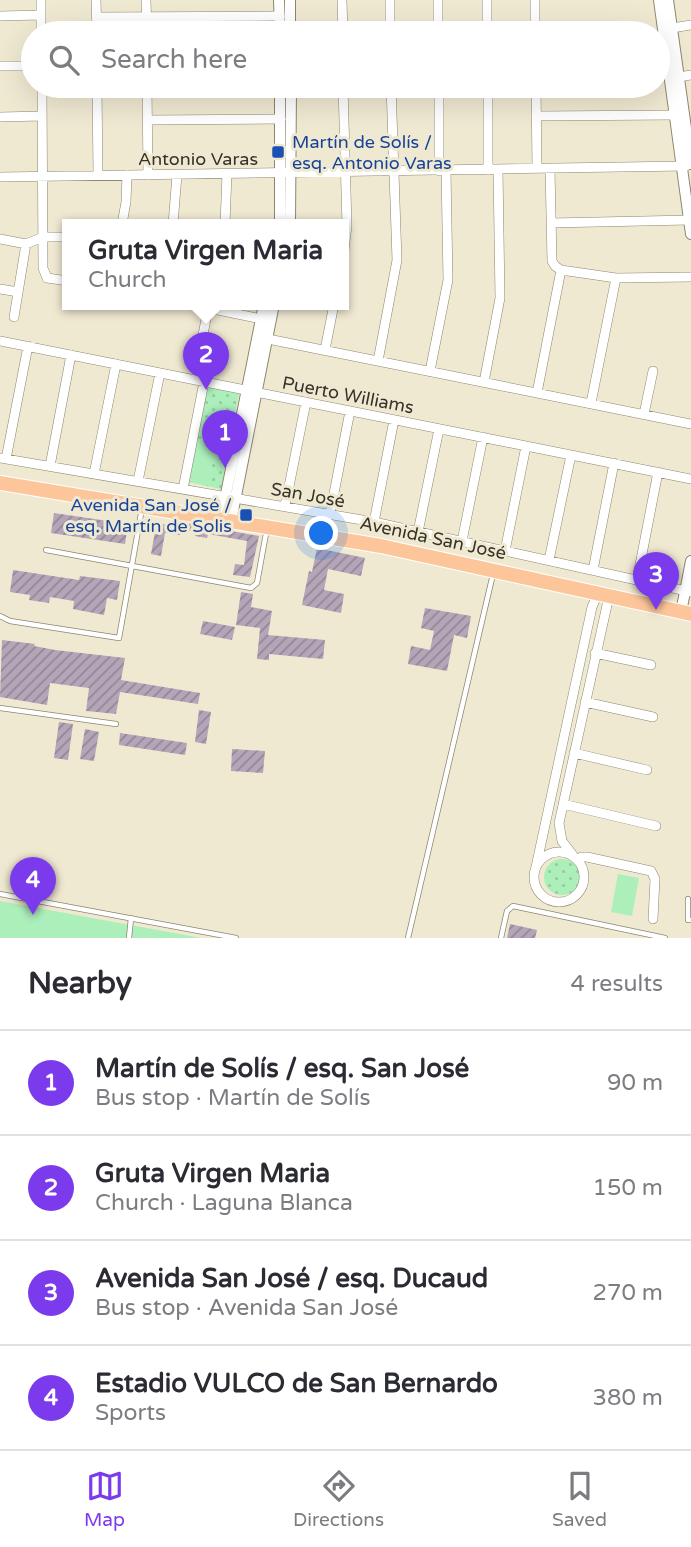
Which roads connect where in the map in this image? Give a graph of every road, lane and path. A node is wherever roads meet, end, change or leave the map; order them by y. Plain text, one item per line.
1 (41, 0) edge
2 (96, 0) edge
3 (146, 0) edge
4 (279, 0) edge
5 (290, 0) edge
6 (342, 0) edge
7 (390, 0) edge
8 (438, 0) edge
9 (487, 0) edge
10 (535, 0) edge
11 (659, 0) edge
12 (668, 0) edge
13 (41, 15) junction
14 (0, 16) edge
15 (280, 16) junction
16 (97, 17) junction
17 (147, 17) junction
18 (41, 21) edge
19 (97, 21) edge
20 (147, 21) edge
21 (280, 21) edge
22 (290, 21) edge
23 (342, 21) edge
24 (390, 21) edge
25 (439, 21) edge
26 (487, 21) edge
27 (536, 21) edge
28 (663, 21) edge
29 (666, 21) edge
30 (691, 25) edge
31 (670, 31) edge
32 (670, 49) edge
33 (0, 66) edge
34 (21, 66) edge
35 (670, 74) edge
36 (691, 75) edge
37 (679, 77) junction
38 (42, 98) edge
39 (97, 98) edge
40 (147, 98) edge
41 (281, 98) edge
42 (290, 98) edge
43 (343, 98) edge
44 (391, 98) edge
45 (440, 98) edge
46 (489, 98) edge
47 (536, 98) edge
48 (675, 115) junction
49 (42, 116) junction
50 (536, 116) junction
51 (0, 117) edge
52 (281, 119) junction
53 (148, 120) junction
54 (688, 165) edge
55 (537, 169) junction
56 (550, 169) junction
57 (493, 170) junction
58 (443, 171) junction
59 (394, 172) junction
60 (345, 173) junction
61 (227, 174) junction
62 (287, 174) junction
63 (127, 175) junction
64 (148, 175) junction
65 (177, 175) junction
66 (42, 176) junction
67 (98, 176) junction
68 (0, 177) edge
69 (123, 219) edge
70 (173, 219) edge
71 (225, 219) edge
72 (281, 219) edge
73 (290, 219) edge
74 (347, 219) edge
75 (689, 220) junction
76 (551, 223) junction
77 (691, 234) edge
78 (43, 237) junction
79 (62, 237) edge
80 (0, 239) edge
81 (26, 244) junction
82 (561, 270) junction
83 (691, 277) edge
84 (616, 278) junction
85 (62, 280) edge
86 (0, 289) edge
87 (18, 292) junction
88 (208, 310) edge
89 (225, 310) edge
90 (263, 310) edge
91 (272, 310) edge
92 (333, 310) edge
93 (14, 317) dead end
94 (261, 319) junction
95 (263, 338) junction
96 (0, 341) edge
97 (28, 346) junction
98 (200, 350) dead end
99 (325, 350) junction
100 (71, 355) junction
101 (378, 361) junction
102 (116, 364) junction
103 (430, 371) junction
104 (653, 371) dead end
105 (160, 373) junction
106 (204, 382) junction
107 (484, 382) junction
108 (252, 392) junction
109 (537, 393) junction
110 (306, 402) junction
111 (591, 404) junction
112 (350, 411) junction
113 (644, 414) junction
114 (394, 420) junction
115 (691, 424) edge
116 (439, 429) junction
117 (482, 437) junction
118 (526, 446) junction
119 (570, 455) junction
120 (3, 458) edge
121 (614, 463) junction
122 (50, 466) junction
123 (659, 472) junction
124 (94, 474) junction
125 (691, 479) edge
126 (138, 481) junction
127 (0, 483) edge
128 (183, 489) junction
129 (231, 497) junction
130 (142, 506) junction
131 (285, 506) junction
132 (330, 514) junction
133 (226, 520) junction
134 (374, 522) junction
135 (267, 527) junction
136 (418, 532) junction
137 (462, 541) junction
138 (46, 550) dead end
139 (505, 551) junction
140 (549, 560) junction
141 (691, 561) edge
142 (132, 566) junction
143 (494, 570) junction
144 (593, 570) junction
145 (637, 580) junction
146 (688, 591) edge
147 (603, 594) junction
148 (686, 613) edge
149 (0, 616) edge
150 (596, 653) junction
151 (651, 665) dead end
152 (585, 702) junction
153 (0, 708) edge
154 (653, 717) dead end
155 (116, 724) dead end
156 (574, 753) junction
157 (647, 770) dead end
158 (563, 804) junction
159 (656, 826) dead end
160 (576, 859) junction
161 (536, 867) junction
162 (0, 894) edge
163 (688, 899) dead end
164 (131, 918) junction
165 (653, 919) dead end
166 (691, 920) edge
167 (129, 938) edge
168 (236, 938) edge
169 (408, 938) edge
170 (500, 938) edge
171 (665, 938) edge

1 - 13 street
2 - 16 street
3 - 17 street
4 - 15 street
5 - 22 street
6 - 23 street
7 - 24 street
8 - 25 street
9 - 26 street
10 - 27 street
11 - 28 street
12 - 29 street
13 - 14 street
13 - 18 street
15 - 17 street
15 - 21 street
16 - 17 street
16 - 19 street
17 - 20 street
30 - 31 street
32 - 37 street
33 - 34 street
35 - 48 street
36 - 37 street
37 - 54 street
38 - 49 street
39 - 67 street
40 - 53 street
41 - 52 street
42 - 62 street
43 - 60 street
44 - 59 street
45 - 58 street
46 - 57 street
47 - 50 street
48 - 50 street
48 - 54 street
49 - 51 street
49 - 66 street
50 - 55 street
52 - 53 street
52 - 62 street
53 - 64 street
54 - 56 street, Antonio Varas
54 - 75 street
55 - 56 street, Antonio Varas
55 - 57 street, Antonio Varas
56 - 76 street
57 - 58 street, Antonio Varas
57 - 107 street
58 - 59 street, Antonio Varas
58 - 103 street
59 - 60 street, Antonio Varas
59 - 101 street
60 - 62 street, Antonio Varas
60 - 74 street
61 - 62 street, Antonio Varas
61 - 65 street, Antonio Varas
61 - 71 street
62 - 72 street
62 - 73 street
63 - 64 street, Antonio Varas
63 - 67 street, Antonio Varas
63 - 69 street
64 - 65 street, Antonio Varas
65 - 70 street
66 - 67 street, Antonio Varas
66 - 68 street, Antonio Varas
66 - 78 street
75 - 76 street
75 - 77 street
76 - 82 street
78 - 79 street
78 - 81 street
78 - 85 street
80 - 81 street
81 - 87 street
82 - 84 street
82 - 109 street
83 - 84 street
84 - 111 street
86 - 87 street
87 - 93 street
88 - 98 street
89 - 94 street
90 - 94 street
91 - 95 street
92 - 99 street
94 - 95 street
95 - 99 street
95 - 108 street
96 - 97 street, Puerto Williams
97 - 100 street, Puerto Williams
97 - 120 street
99 - 101 street
100 - 102 street, Puerto Williams
100 - 122 street
101 - 103 street
102 - 105 street, Puerto Williams
102 - 124 street
103 - 107 street
104 - 113 street
105 - 106 street, Puerto Williams
105 - 126 street
106 - 108 street, Puerto Williams
106 - 128 street
107 - 109 street
108 - 110 street, Puerto Williams
108 - 129 street
109 - 111 street
110 - 112 street, Puerto Williams
110 - 131 street
111 - 113 street
112 - 114 street, Puerto Williams
112 - 132 street
113 - 115 street
114 - 116 street, Puerto Williams
114 - 134 street
116 - 117 street, Puerto Williams
116 - 136 street
117 - 118 street, Puerto Williams
117 - 137 street
118 - 119 street, Puerto Williams
118 - 139 street
119 - 121 street, Puerto Williams
119 - 140 street
120 - 122 street, San José
121 - 123 street, Puerto Williams
121 - 144 street
122 - 124 street, San José
123 - 125 street, Puerto Williams
123 - 145 street
124 - 126 street, San José
126 - 128 street, San José
127 - 130 main road, Avenida San José
128 - 129 street, San José
129 - 131 street, San José
129 - 133 street
130 - 133 main road, Avenida San José
130 - 142 lane
131 - 132 street, San José
132 - 134 street, San José
133 - 135 main road, Avenida San José
134 - 136 street, San José
135 - 142 lane
135 - 143 main road, Avenida San José
136 - 137 street, San José
137 - 139 street, San José
138 - 142 lane
139 - 140 street, San José
140 - 144 street, San José
141 - 146 street
142 - 149 lane
143 - 147 main road, Avenida San José
143 - 169 lane
144 - 145 street, San José
145 - 146 street, San José
146 - 148 street
147 - 148 main road, Avenida San José
147 - 150 street
147 - 161 street
150 - 151 street
150 - 152 street
152 - 154 street
152 - 156 street
153 - 155 lane
156 - 157 street
156 - 158 street
158 - 159 street
158 - 160 street
160 - 161 street
160 - 161 street
160 - 165 street
162 - 164 lane
163 - 166 lane
164 - 167 lane
164 - 168 lane
170 - 171 lane

